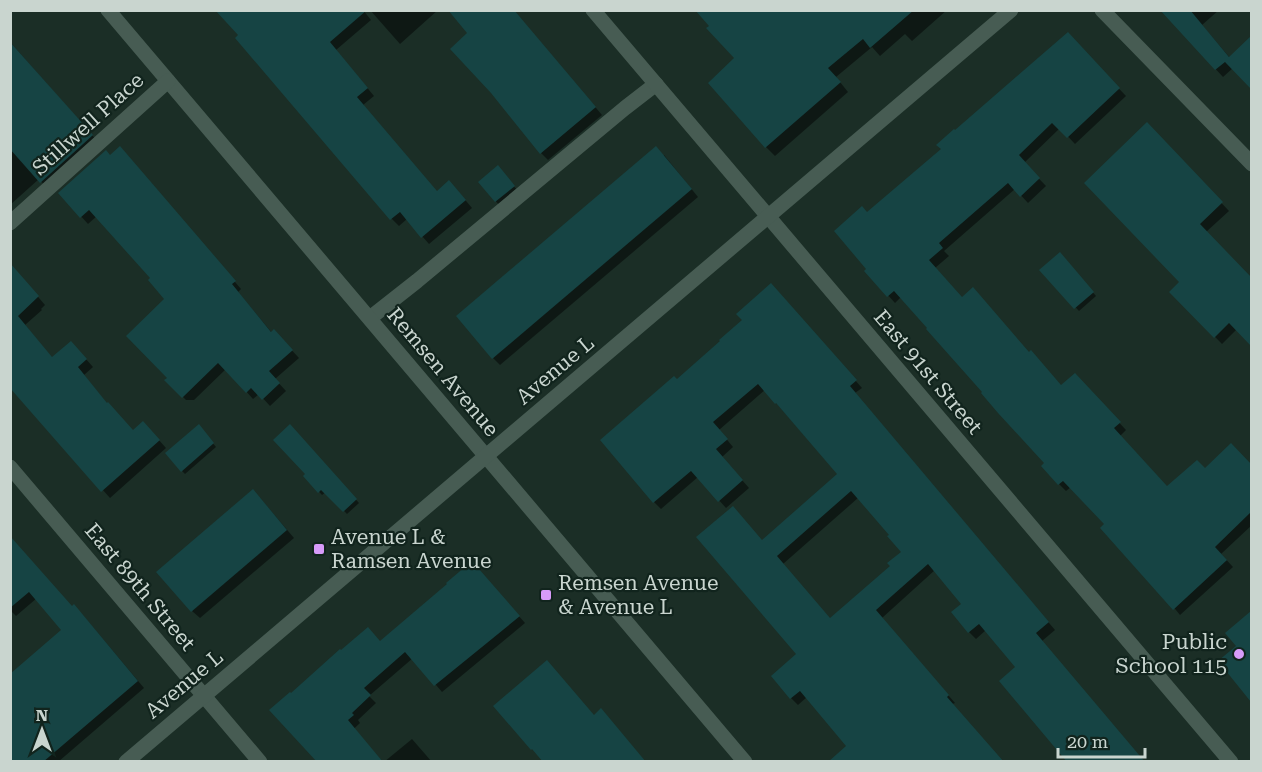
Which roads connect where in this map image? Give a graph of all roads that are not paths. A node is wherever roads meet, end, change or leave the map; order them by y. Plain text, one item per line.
1 (108, 10) edge
2 (593, 10) edge
3 (1011, 10) edge
4 (1101, 10) edge
5 (168, 81) junction
6 (656, 84) junction
7 (1251, 164) edge
8 (768, 216) junction
9 (10, 223) edge
10 (370, 318) junction
11 (486, 456) junction
12 (10, 467) edge
13 (204, 695) junction
14 (126, 762) edge
15 (260, 762) edge
16 (745, 762) edge
17 (1231, 762) edge

1 - 5 street, Remsen Avenue
2 - 6 street, East 91st Street
3 - 8 street, Avenue L
4 - 7 street
5 - 9 street, Stillwell Place
5 - 10 street, Remsen Avenue
6 - 8 street, East 91st Street
6 - 10 street
8 - 11 street, Avenue L
8 - 17 street, East 91st Street
10 - 11 street, Remsen Avenue
11 - 13 street, Avenue L
11 - 16 street, Remsen Avenue
12 - 13 street, East 89th Street
13 - 14 street, Avenue L
13 - 15 street, East 89th Street

